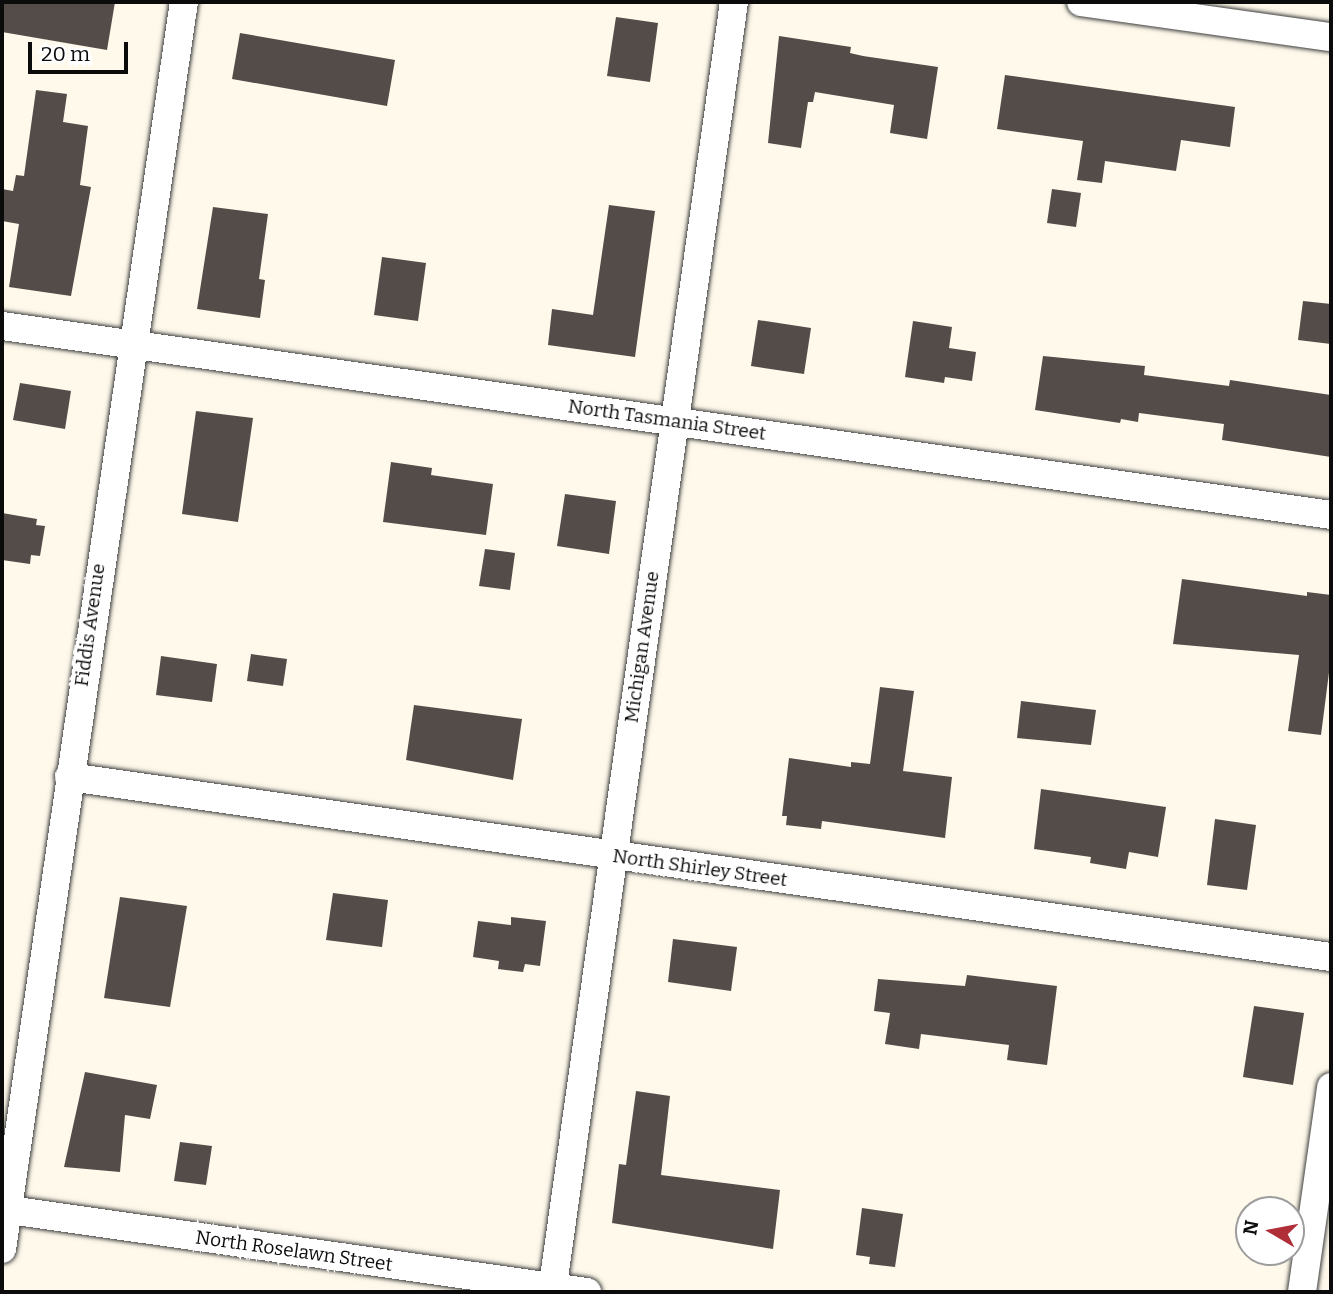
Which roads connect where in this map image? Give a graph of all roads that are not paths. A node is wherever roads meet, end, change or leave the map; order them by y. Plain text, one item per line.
1 (184, 2) edge
2 (734, 2) edge
3 (1081, 2) edge
4 (1331, 37) edge
5 (2, 326) edge
6 (130, 344) junction
7 (674, 421) junction
8 (1331, 515) edge
9 (69, 777) junction
10 (613, 856) junction
11 (1331, 957) edge
12 (1331, 1087) edge
13 (4, 1210) edge
14 (2, 1249) edge
15 (552, 1290) edge
16 (587, 1292) edge
17 (1302, 1292) edge

1 - 6 street, Fiddis Avenue
2 - 7 street, Michigan Avenue
3 - 4 street
5 - 6 street, North Tasmania Street
6 - 7 street, North Tasmania Street
6 - 9 street, Fiddis Avenue
7 - 8 street, North Tasmania Street
7 - 10 street, Michigan Avenue
9 - 10 street, North Shirley Street
9 - 13 street, Fiddis Avenue
10 - 11 street, North Shirley Street
10 - 15 street, Michigan Avenue
12 - 17 street
13 - 14 street, Fiddis Avenue
13 - 15 street, North Roselawn Street
15 - 16 street, North Roselawn Street

